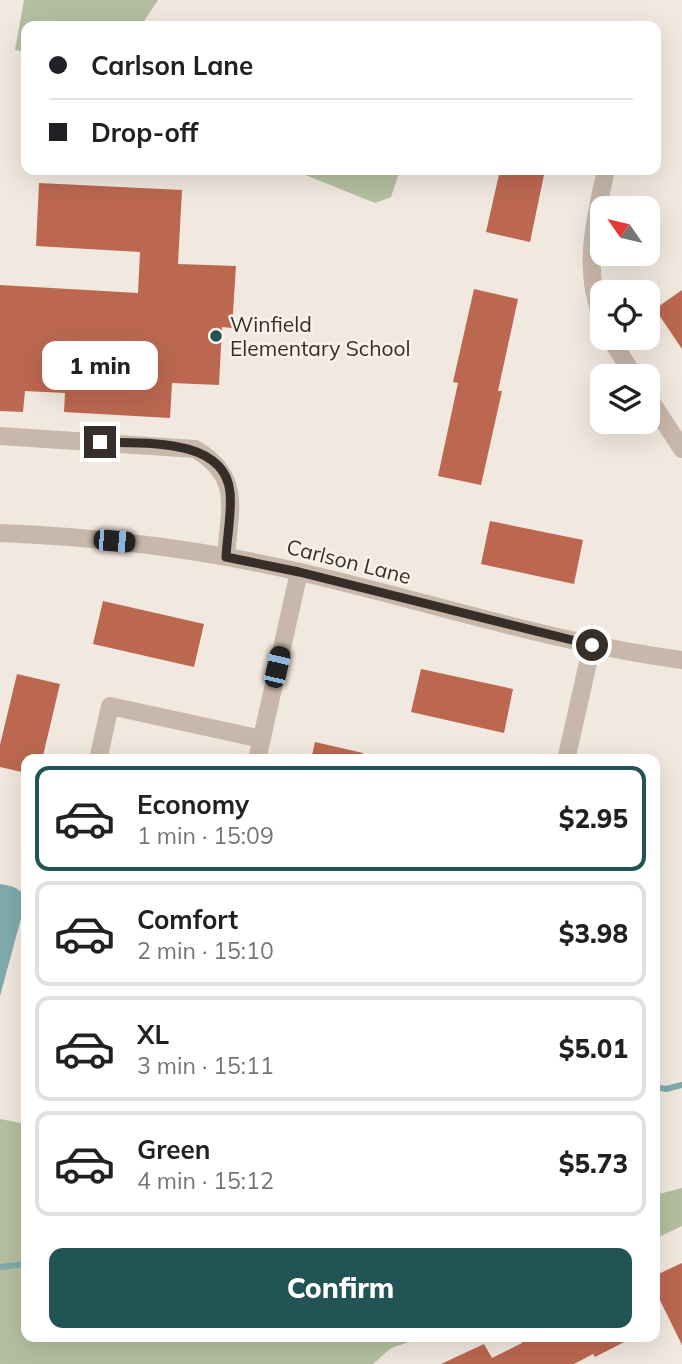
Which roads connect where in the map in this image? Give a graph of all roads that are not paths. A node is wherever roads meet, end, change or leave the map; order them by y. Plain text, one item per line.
1 (605, 175) edge
2 (593, 280) edge
3 (660, 415) edge
4 (0, 436) edge
5 (682, 449) edge
6 (0, 533) edge
7 (226, 557) junction
8 (299, 572) junction
9 (592, 645) junction
10 (682, 660) edge
11 (261, 739) junction
12 (99, 754) edge
13 (258, 754) edge
14 (567, 754) edge

1 - 2 street
3 - 5 street
4 - 7 street
6 - 7 street, Carlson Lane
7 - 8 street, Carlson Lane
8 - 9 street, Carlson Lane
8 - 11 street
9 - 10 street, Carlson Lane
9 - 14 street
11 - 12 street
11 - 13 street

